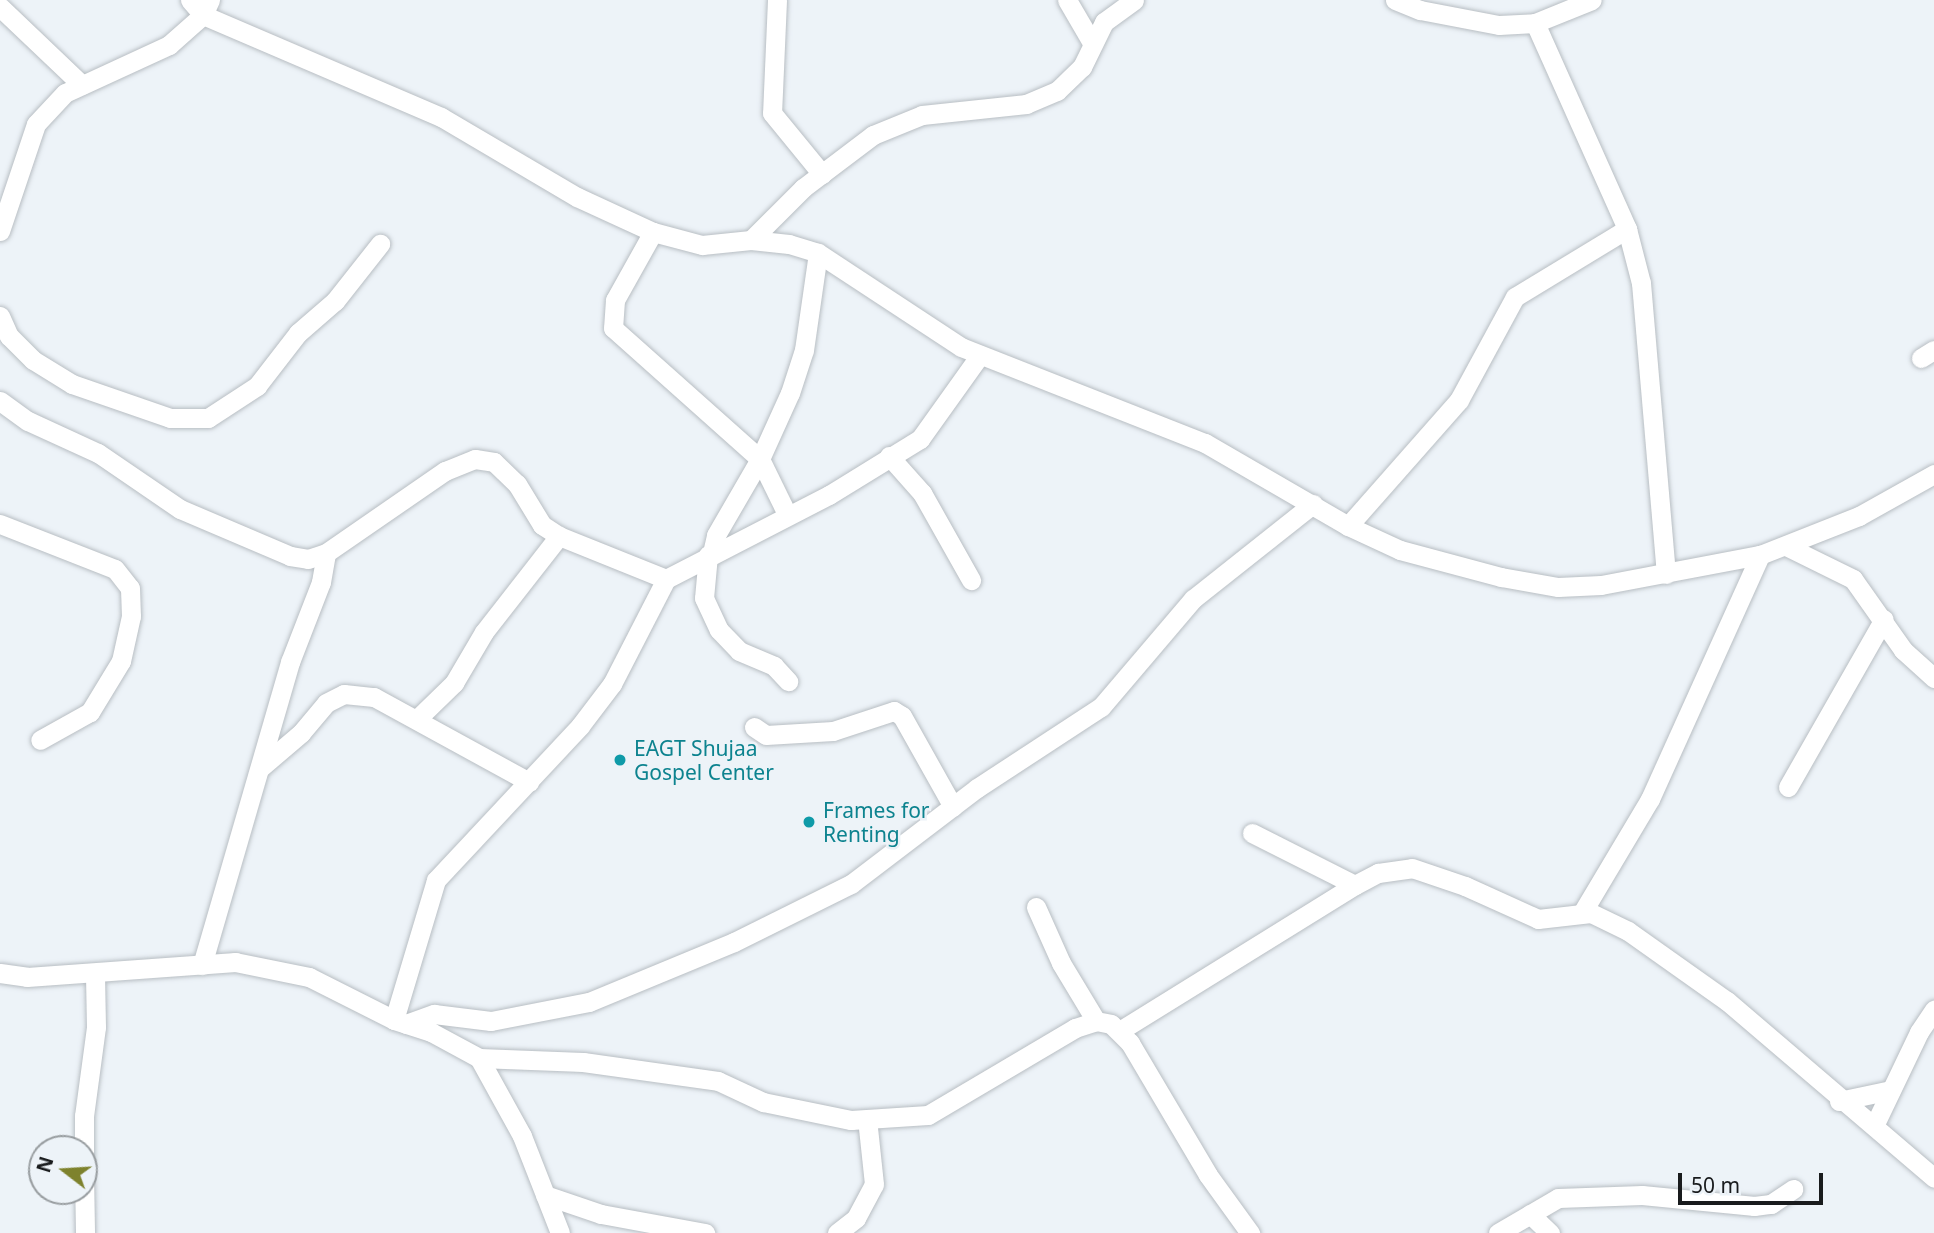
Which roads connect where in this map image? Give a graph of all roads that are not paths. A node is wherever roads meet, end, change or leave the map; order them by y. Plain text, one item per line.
1 (190, 0) edge
2 (778, 0) edge
3 (1067, 0) edge
4 (1134, 0) edge
5 (1395, 0) edge
6 (1592, 0) edge
7 (0, 7) edge
8 (207, 8) edge
9 (1535, 23) junction
10 (1091, 41) junction
11 (82, 85) junction
12 (821, 174) junction
13 (1627, 229) junction
14 (0, 231) edge
15 (653, 232) junction
16 (751, 240) junction
17 (380, 244) dead end
18 (818, 253) junction
19 (0, 316) edge
20 (980, 355) junction
21 (0, 401) edge
22 (889, 456) junction
23 (760, 459) junction
24 (1934, 474) edge
25 (1312, 504) junction
26 (787, 514) junction
27 (0, 524) edge
28 (1349, 527) junction
29 (559, 536) junction
30 (1786, 546) junction
31 (326, 553) junction
32 (710, 554) junction
33 (1760, 555) junction
34 (1666, 574) junction
35 (666, 579) junction
36 (971, 580) dead end
37 (1884, 619) junction
38 (1934, 678) edge
39 (788, 681) dead end
40 (417, 719) junction
41 (754, 727) dead end
42 (40, 740) dead end
43 (260, 768) junction
44 (529, 782) junction
45 (1788, 787) dead end
46 (953, 807) junction
47 (1252, 833) dead end
48 (1355, 885) junction
49 (1036, 907) dead end
50 (1582, 913) junction
51 (202, 965) junction
52 (0, 973) edge
53 (95, 973) junction
54 (1934, 1010) edge
55 (1097, 1020) junction
56 (400, 1022) junction
57 (1121, 1030) junction
58 (479, 1058) junction
59 (1891, 1090) junction
60 (1839, 1101) junction
61 (867, 1119) junction
62 (1875, 1124) junction
63 (85, 1135) edge
64 (1934, 1178) edge
65 (1793, 1189) dead end
66 (545, 1195) junction
67 (85, 1205) edge
68 (1530, 1214) junction
69 (85, 1233) edge
70 (560, 1233) edge
71 (705, 1233) edge
72 (837, 1233) edge
73 (1250, 1233) edge
74 (1498, 1233) edge
75 (1550, 1233) edge

1 - 8 street
2 - 12 street
3 - 10 street
4 - 10 street
5 - 9 street
6 - 9 street
7 - 11 street
8 - 11 street
8 - 15 street
9 - 13 street
10 - 12 street
11 - 14 street
12 - 16 street
13 - 28 street
13 - 34 street
15 - 16 street
15 - 23 street
16 - 18 street
17 - 19 street
18 - 20 street
18 - 23 street
20 - 22 street
20 - 25 street
21 - 31 street
22 - 26 street
22 - 36 street
23 - 26 street
23 - 32 street
24 - 30 street
25 - 28 street
25 - 46 street
26 - 32 street
27 - 42 street
28 - 34 street
29 - 31 street
29 - 35 street
29 - 40 street
30 - 33 street
30 - 37 street
31 - 43 street
32 - 35 street
32 - 39 street
33 - 34 street
33 - 50 street
35 - 44 street
37 - 38 street
37 - 45 street
40 - 43 street
40 - 44 street
41 - 46 street
43 - 51 street
44 - 56 street
46 - 56 street
47 - 48 street
48 - 50 street
48 - 57 street
49 - 55 street
50 - 60 street
51 - 53 street
51 - 56 street
52 - 53 street
53 - 63 street
54 - 59 street
55 - 57 street
55 - 61 street
56 - 58 street
57 - 73 street
58 - 61 street
58 - 66 street
59 - 60 street
59 - 62 street
60 - 62 street
61 - 72 street
62 - 64 street
65 - 68 street
66 - 70 street
66 - 71 street
67 - 69 street
68 - 74 street
68 - 75 street

